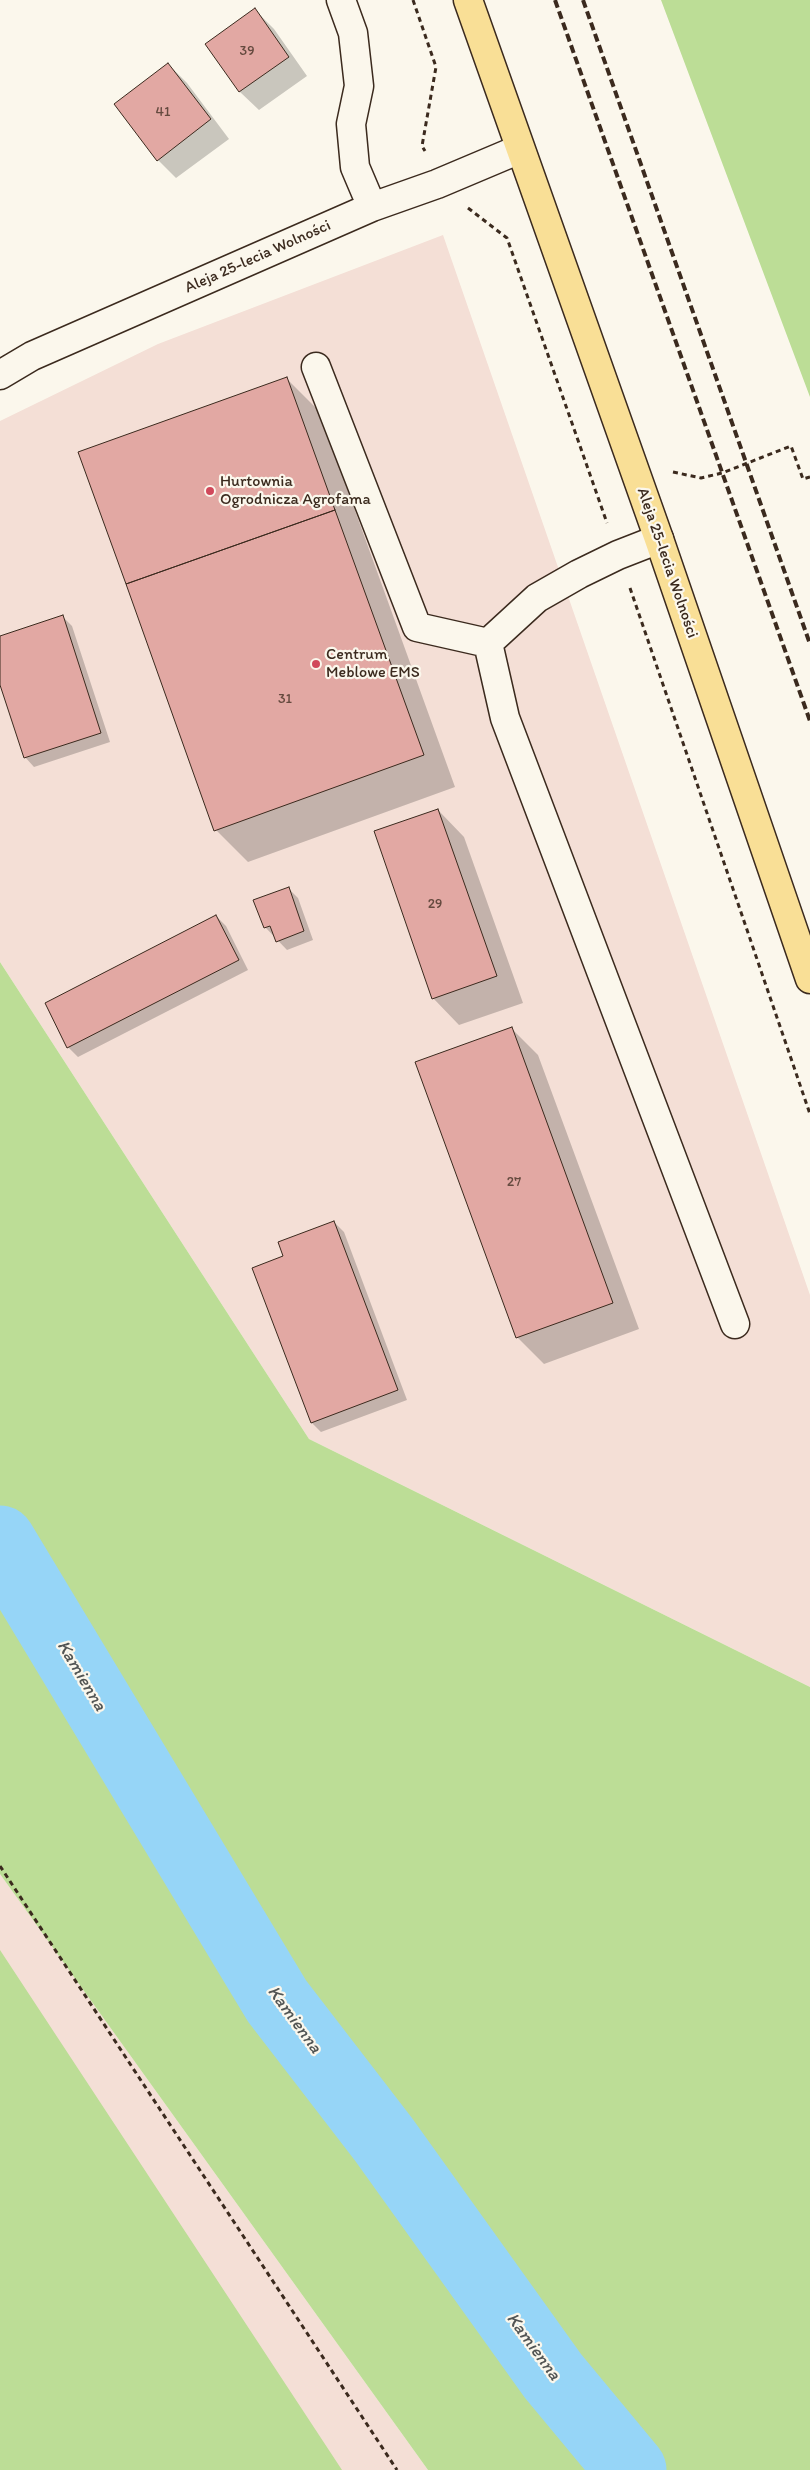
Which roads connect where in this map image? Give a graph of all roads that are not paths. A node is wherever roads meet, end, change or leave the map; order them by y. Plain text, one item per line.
1 (342, 0) edge
2 (468, 0) edge
3 (520, 149) junction
4 (372, 208) junction
5 (316, 367) dead end
6 (0, 375) edge
7 (659, 539) junction
8 (488, 643) junction
9 (810, 979) edge
10 (735, 1324) dead end

1 - 4 street
2 - 3 main road, Aleja 25-lecia Wolności
3 - 4 street, Aleja 25-lecia Wolności
3 - 7 main road, Aleja 25-lecia Wolności
4 - 6 street, Aleja 25-lecia Wolności
5 - 8 street
7 - 8 street
7 - 9 main road, Aleja 25-lecia Wolności
8 - 10 street

